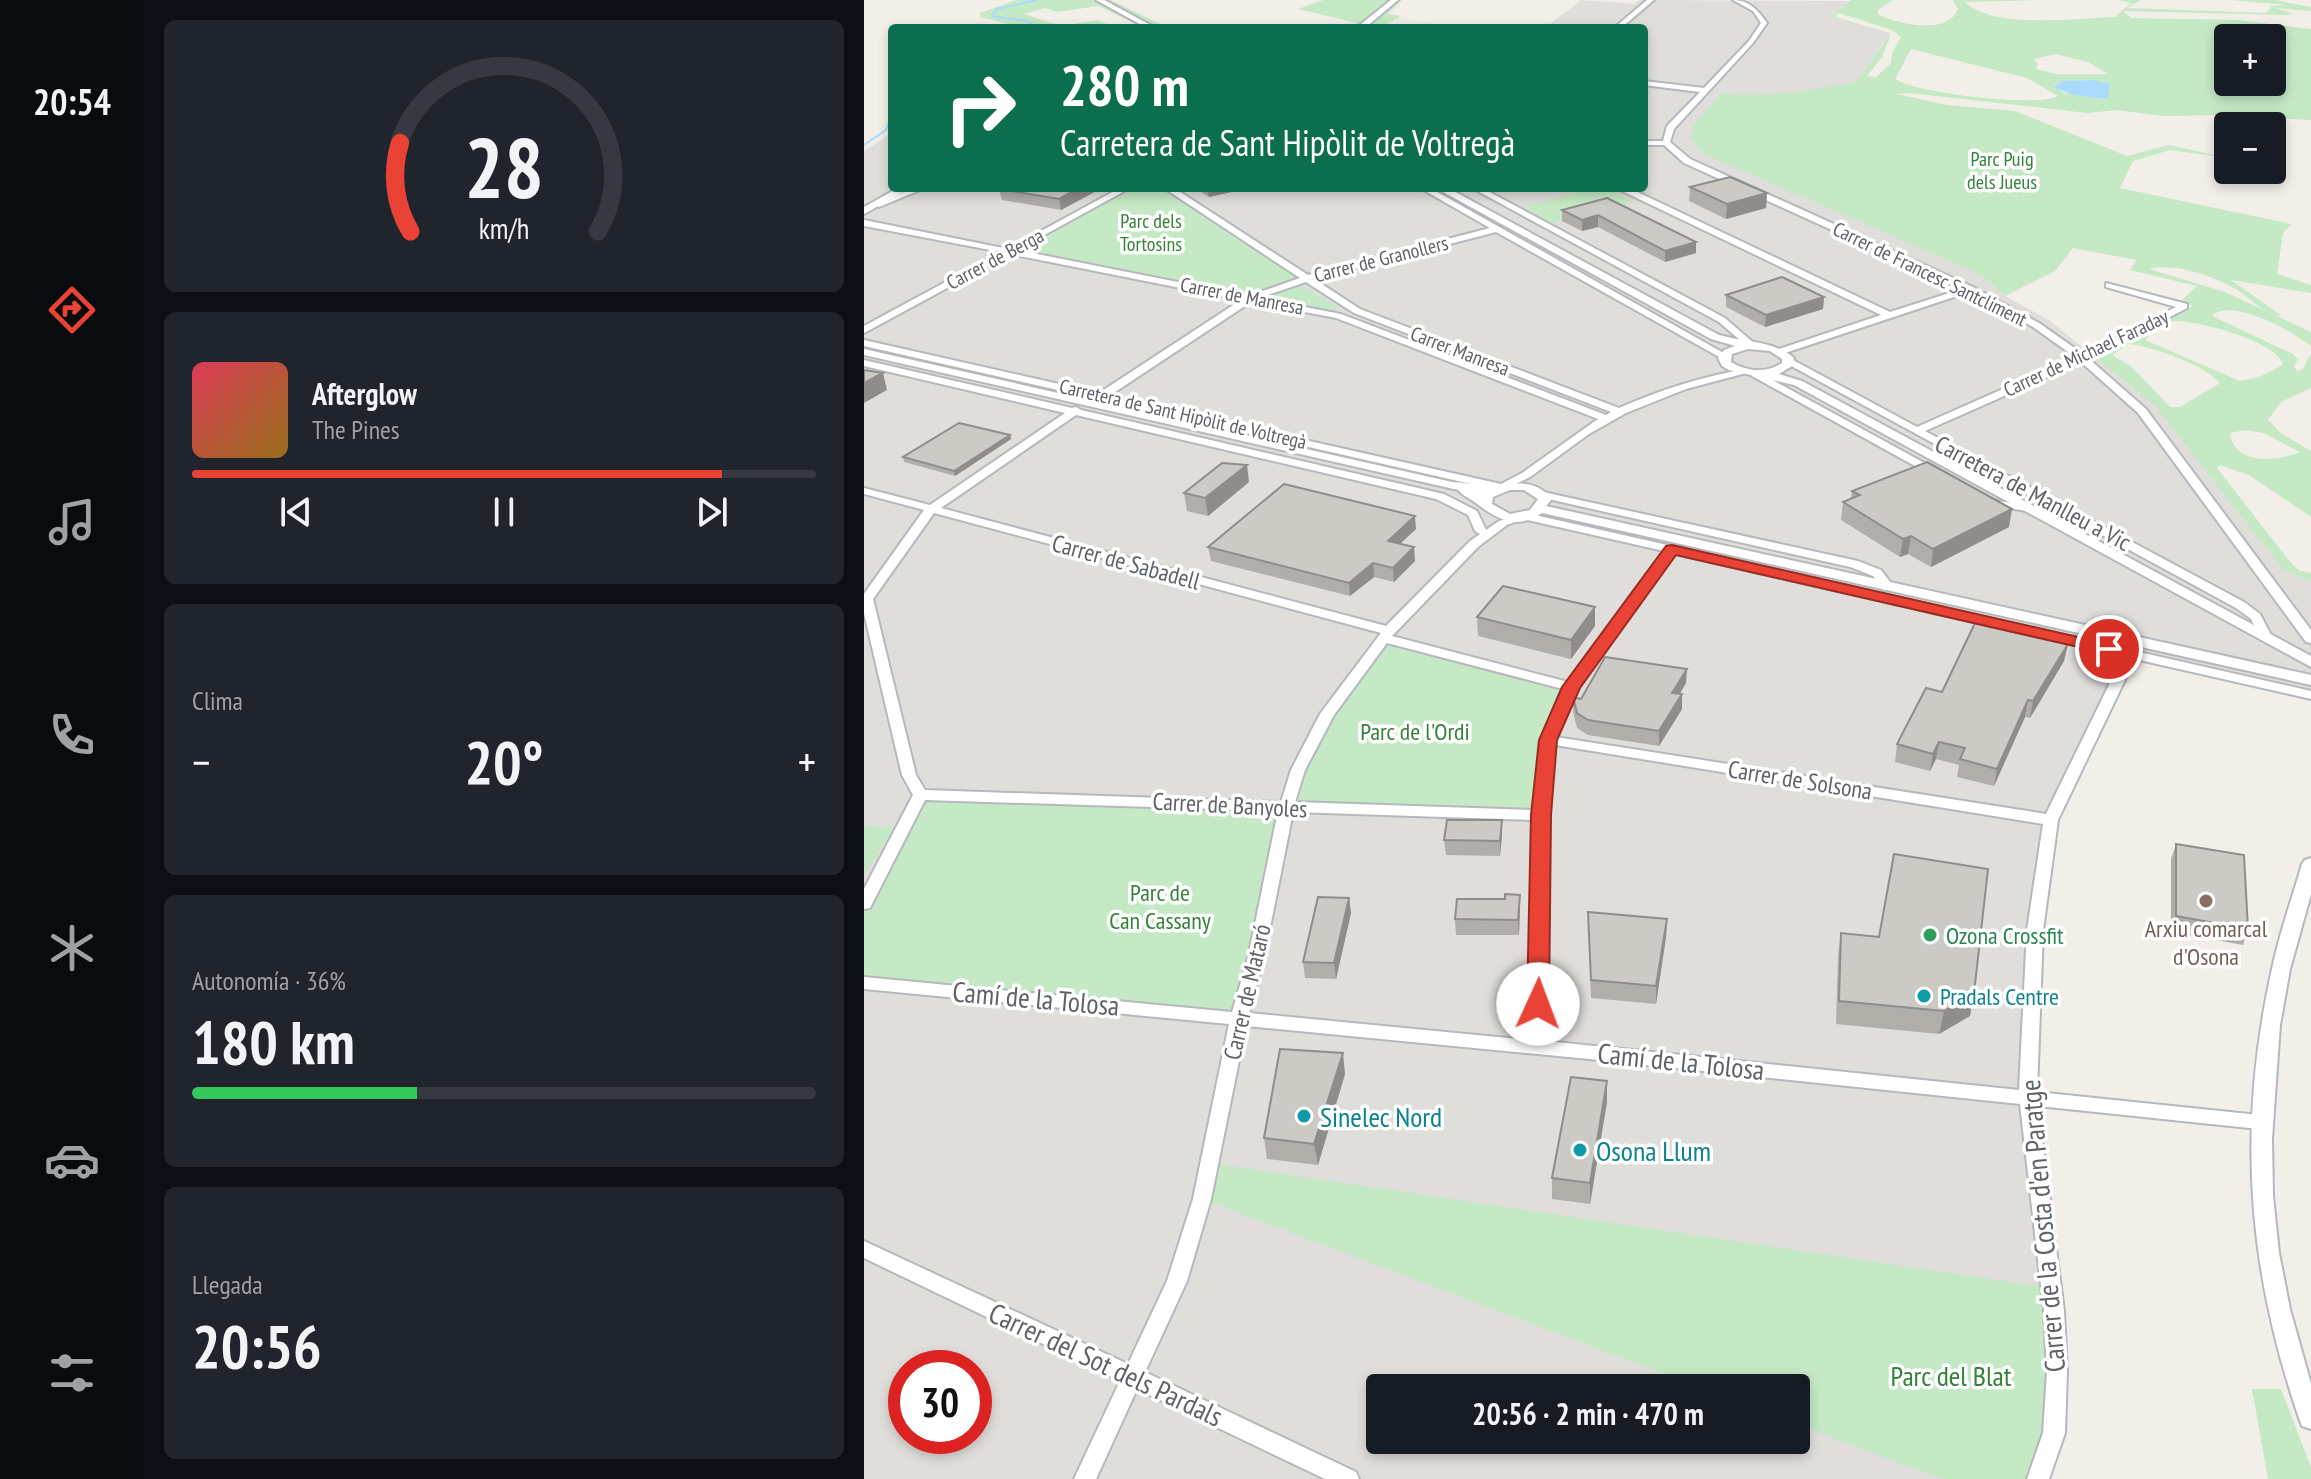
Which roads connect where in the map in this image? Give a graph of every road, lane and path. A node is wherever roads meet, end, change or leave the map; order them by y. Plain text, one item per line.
1 (1099, 0) edge
2 (1395, 0) edge
3 (1651, 0) edge
4 (1736, 0) edge
5 (1144, 24) edge
6 (1365, 24) edge
7 (1622, 24) edge
8 (1648, 83) edge
9 (1705, 90) junction
10 (1648, 143) edge
11 (1666, 143) junction
12 (898, 192) edge
13 (910, 192) edge
14 (1119, 192) edge
15 (1174, 192) edge
16 (1431, 192) edge
17 (1448, 192) edge
18 (1483, 192) edge
19 (1631, 192) edge
20 (876, 205) junction
21 (864, 211) edge
22 (864, 223) edge
23 (1498, 229) junction
24 (1011, 250) junction
25 (1307, 278) junction
26 (2109, 285) dead end
27 (1970, 289) junction
28 (1250, 298) junction
29 (1890, 316) junction
30 (864, 330) edge
31 (1715, 337) junction
32 (864, 343) edge
33 (1749, 346) junction
34 (864, 352) edge
35 (1726, 357) junction
36 (2082, 358) junction
37 (1785, 360) junction
38 (864, 363) edge
39 (1755, 373) junction
40 (1700, 381) junction
41 (1798, 383) junction
42 (1103, 395) junction
43 (1076, 410) junction
44 (1620, 412) junction
45 (1605, 418) junction
46 (1916, 431) junction
47 (1548, 463) junction
48 (1954, 483) edge
49 (1398, 485) junction
50 (1450, 485) junction
51 (1501, 488) junction
52 (864, 491) edge
53 (1977, 496) edge
54 (1542, 499) junction
55 (2027, 508) junction
56 (1487, 509) junction
57 (930, 510) junction
58 (1522, 516) junction
59 (1478, 538) junction
60 (1672, 549) junction
61 (2089, 632) junction
62 (1386, 634) junction
63 (2266, 637) junction
64 (2311, 639) edge
65 (2109, 649) junction
66 (2131, 654) junction
67 (2311, 662) edge
68 (2311, 680) edge
69 (1571, 687) junction
70 (2311, 695) edge
71 (1548, 740) junction
72 (920, 795) junction
73 (1286, 808) junction
74 (1541, 815) junction
75 (2051, 820) junction
76 (2311, 864) edge
77 (864, 904) edge
78 (864, 983) edge
79 (1239, 1017) junction
80 (1537, 1047) junction
81 (2028, 1098) junction
82 (2259, 1122) junction
83 (864, 1249) edge
84 (1133, 1378) junction
85 (2311, 1418) edge
86 (1085, 1479) edge
87 (1348, 1479) edge
88 (2038, 1479) edge

1 - 5 street
2 - 6 street
3 - 7 street
4 - 9 street
8 - 9 street
9 - 11 street
10 - 11 street
11 - 27 street, Carrer de Francesc Santcliment
12 - 20 street
13 - 20 street
14 - 24 street, Carrer de Berga
15 - 25 street, Carrer Manresa
16 - 23 street
17 - 31 street
18 - 33 street
19 - 29 street
20 - 21 street
22 - 24 street, Carrer de Manresa
23 - 25 street, Carrer de Granollers
23 - 35 street
24 - 28 street, Carrer de Manresa
24 - 30 street, Carrer de Berga
25 - 28 street, Carrer de Granollers
25 - 44 street, Carrer Manresa
26 - 36 street, Carrer de Michael Faraday
27 - 29 street
27 - 36 street, Carrer de Francesc Santcliment
28 - 42 street, Carrer de Granollers
28 - 45 street, Carrer de Manresa
29 - 37 street
31 - 33 street
31 - 35 street
32 - 42 street, Carretera de Sant Hipòlit de Voltregà
33 - 35 street
33 - 37 street
34 - 50 street, Carretera de Sant Hipòlit de Voltregà
35 - 39 street, Carretera de Manlleu a Vic
35 - 40 street
36 - 46 street, Carrer de Michael Faraday
36 - 64 street, Carrer de Francesc Santcliment
37 - 39 street
37 - 41 street, Carretera de Manlleu a Vic
37 - 46 street, Carretera de Manlleu a Vic
38 - 43 street, Carretera de Sant Hipòlit de Voltregà
39 - 40 street
39 - 41 street, Carretera de Manlleu a Vic
39 - 48 street
40 - 44 street
41 - 55 street, Carretera de Manlleu a Vic
42 - 51 street, Carretera de Sant Hipòlit de Voltregà
43 - 49 street, Carretera de Sant Hipòlit de Voltregà
43 - 57 street
44 - 45 street
45 - 47 street
46 - 63 street, Carretera de Manlleu a Vic
47 - 51 street
47 - 54 street
49 - 50 street, Carretera de Sant Hipòlit de Voltregà
49 - 59 street, Carretera de Sant Hipòlit de Voltregà
50 - 51 street, Carretera de Sant Hipòlit de Voltregà
50 - 56 street, Carretera de Sant Hipòlit de Voltregà
51 - 54 street
51 - 56 street
52 - 57 street, Carrer de Sabadell
53 - 55 street
54 - 58 street
54 - 61 street
55 - 63 street, Carretera de Manlleu a Vic
56 - 58 street, Carretera de Sant Hipòlit de Voltregà
56 - 59 street, Carrer de Mataró
57 - 62 street, Carrer de Sabadell
57 - 72 street
58 - 59 street, Carrer de Mataró
58 - 60 street
59 - 62 street, Carrer de Mataró
60 - 65 street
60 - 69 street
61 - 65 street
61 - 68 street
62 - 69 street, Carrer de Sabadell
62 - 73 street, Carrer de Mataró
63 - 67 street, Carretera de Manlleu a Vic
65 - 66 street
66 - 70 street
66 - 75 street, Carrer de la Costa d'en Paratge
69 - 71 street
71 - 74 street
71 - 75 street, Carrer de Solsona
72 - 73 street, Carrer de Banyoles
72 - 77 street
73 - 74 street, Carrer de Banyoles
73 - 79 street, Carrer de Mataró
74 - 80 street
75 - 81 street, Carrer de la Costa d'en Paratge
76 - 82 street
78 - 79 street, Camí de la Tolosa
79 - 80 street, Camí de la Tolosa
79 - 84 street, Carrer de Mataró
80 - 81 street, Camí de la Tolosa
81 - 82 street, Camí de la Tolosa
81 - 88 street, Carrer de la Costa d'en Paratge
82 - 85 street
83 - 84 street, Carrer del Sot dels Pardals
84 - 86 street, Carrer de Mataró
84 - 87 street, Carrer del Sot dels Pardals

